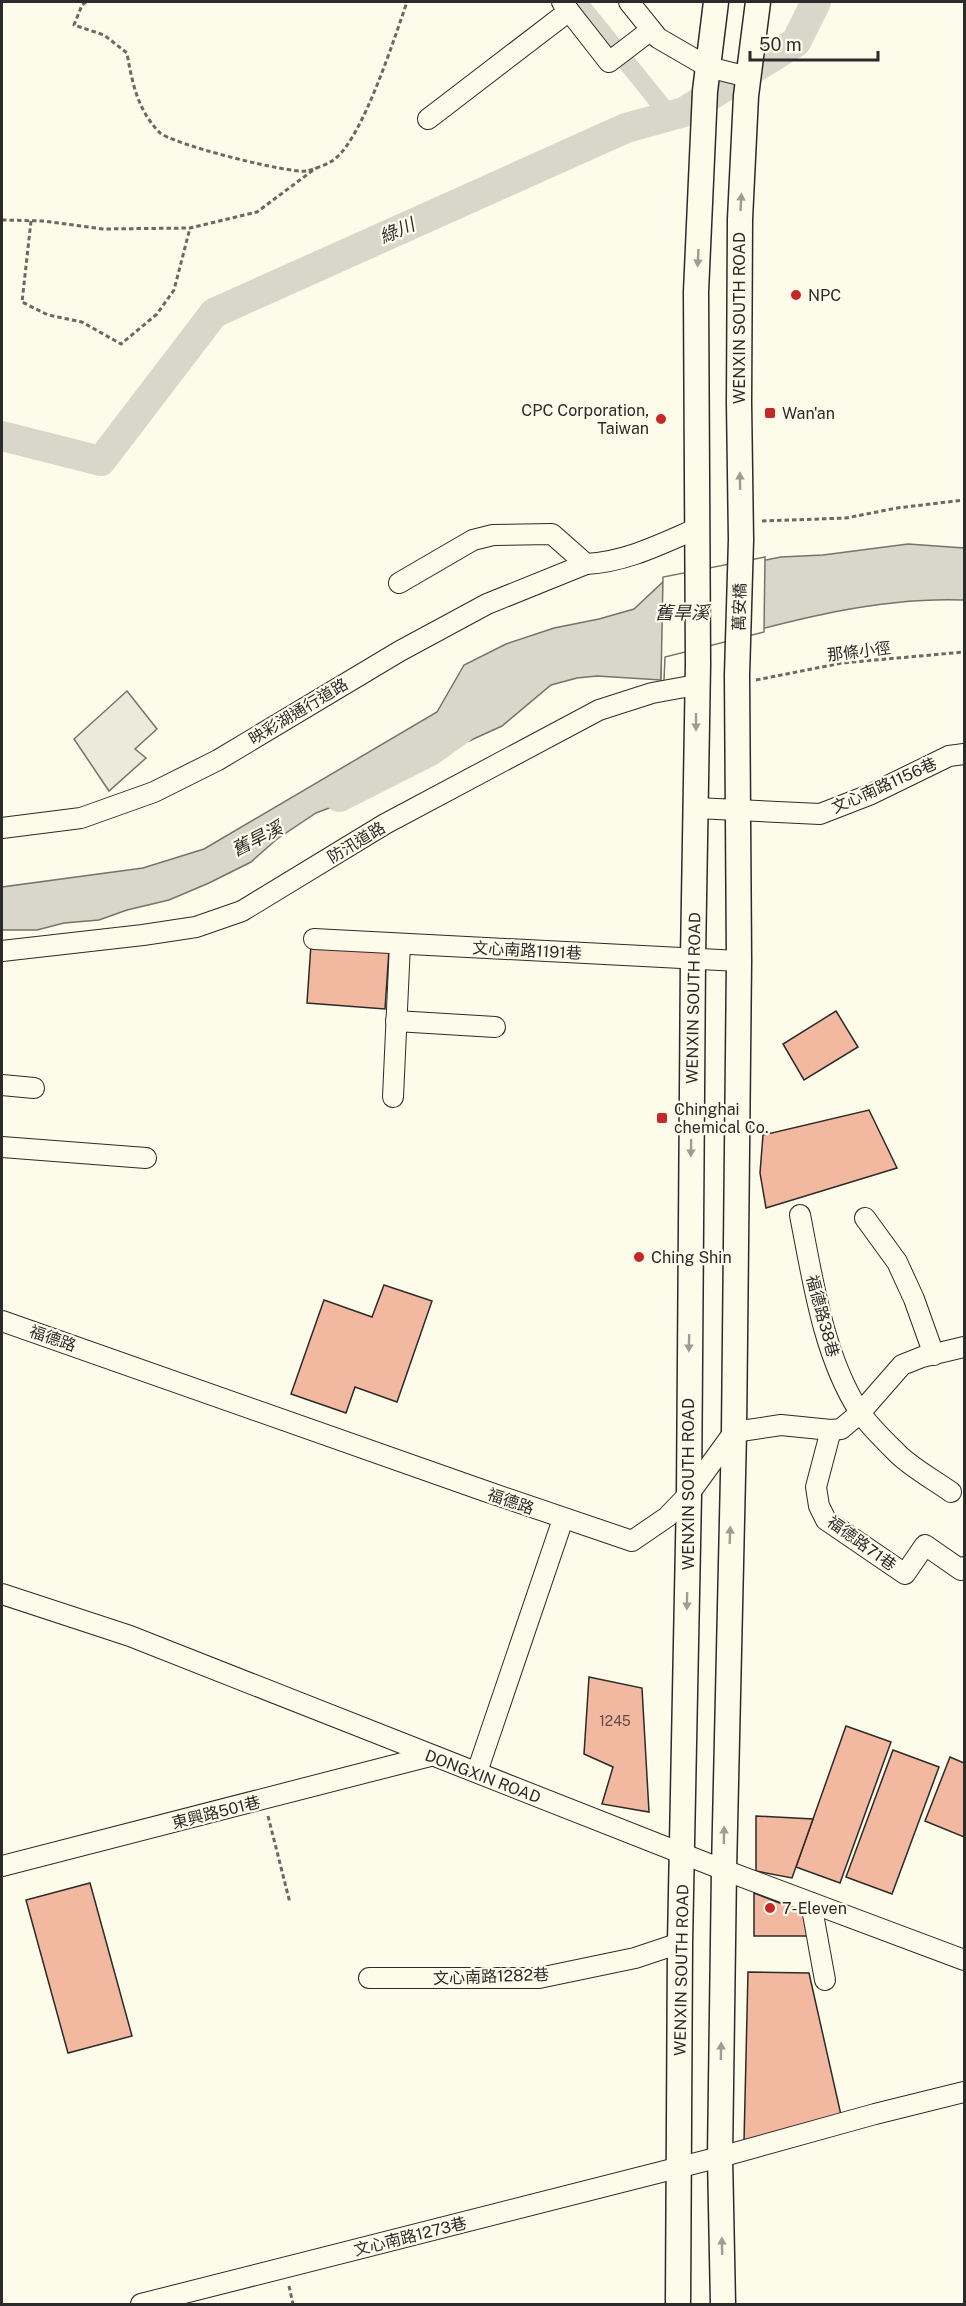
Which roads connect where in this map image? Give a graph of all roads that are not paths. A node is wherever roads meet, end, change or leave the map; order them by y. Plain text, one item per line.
1 (629, 2) edge
2 (716, 2) edge
3 (758, 5) edge
4 (565, 6) edge
5 (651, 30) junction
6 (708, 67) junction
7 (747, 86) junction
8 (429, 119) dead end
9 (698, 533) junction
10 (741, 540) joint
11 (586, 564) junction
12 (399, 583) dead end
13 (697, 675) junction
14 (964, 754) edge
15 (696, 808) junction
16 (740, 809) junction
17 (2, 828) edge
18 (314, 939) dead end
19 (400, 944) junction
20 (2, 951) edge
21 (693, 958) junction
22 (739, 961) junction
23 (396, 1022) junction
24 (495, 1027) dead end
25 (2, 1085) edge
26 (34, 1088) dead end
27 (393, 1096) dead end
28 (2, 1147) edge
29 (146, 1158) dead end
30 (800, 1215) dead end
31 (865, 1218) dead end
32 (2, 1320) edge
33 (964, 1347) edge
34 (934, 1354) junction
35 (860, 1413) junction
36 (831, 1430) junction
37 (734, 1432) junction
38 (951, 1492) dead end
39 (689, 1494) junction
40 (563, 1519) junction
41 (964, 1568) edge
42 (2, 1594) edge
43 (430, 1756) junction
44 (477, 1772) junction
45 (682, 1853) junction
46 (2, 1866) edge
47 (724, 1870) junction
48 (812, 1903) junction
49 (680, 1943) junction
50 (964, 1960) edge
51 (369, 1978) dead end
52 (825, 1980) dead end
53 (964, 2092) edge
54 (720, 2157) junction
55 (679, 2167) junction
56 (141, 2304) edge
57 (678, 2304) edge
58 (723, 2304) edge

1 - 5 street
2 - 6 main road
3 - 7 main road, WENXIN SOUTH ROAD
4 - 5 street
4 - 8 street
5 - 6 street
6 - 7 street
6 -> 9 main road
10 -> 7 main road, WENXIN SOUTH ROAD
9 - 11 street, 映彩湖通行道路
9 - 13 main road
10 - 16 main road, 萬安橋
11 - 12 street
11 - 17 street, 映彩湖通行道路
13 -> 15 main road, WENXIN SOUTH ROAD
13 - 20 street, 防汛道路
14 - 16 street, 文心南路1156巷
15 - 16 street, 文心南路1156巷
15 - 21 main road, WENXIN SOUTH ROAD
16 - 22 main road
18 - 19 street, 文心南路1191巷
19 - 21 street, 文心南路1191巷
19 - 23 street
21 - 22 street, 文心南路1191巷
21 -> 39 main road, WENXIN SOUTH ROAD
22 - 37 main road
23 - 24 street
23 - 27 street
25 - 26 street
28 - 29 street
30 - 35 street, 福德路38巷
31 - 34 street
32 - 40 street, 福德路
33 - 34 street
34 - 35 street
35 - 36 street
35 - 38 street, 福德路38巷
36 - 37 street
36 - 41 street, 福德路71巷
37 - 39 street, 福德路
47 -> 37 main road
39 - 40 street, 福德路
39 -> 45 main road, WENXIN SOUTH ROAD
40 - 44 street
42 - 43 street, DONGXIN ROAD
43 - 44 street, DONGXIN ROAD
43 - 46 street, 東興路501巷
44 - 45 street, DONGXIN ROAD
45 - 47 street, DONGXIN ROAD
45 - 49 main road, WENXIN SOUTH ROAD
47 - 48 street, DONGXIN ROAD
54 -> 47 main road
48 - 50 street, DONGXIN ROAD
48 - 52 street
49 - 51 street, 文心南路1282巷
49 - 55 main road, WENXIN SOUTH ROAD
53 - 54 street
54 - 55 street
58 -> 54 main road
55 - 56 street, 文心南路1273巷
55 - 57 main road, WENXIN SOUTH ROAD

